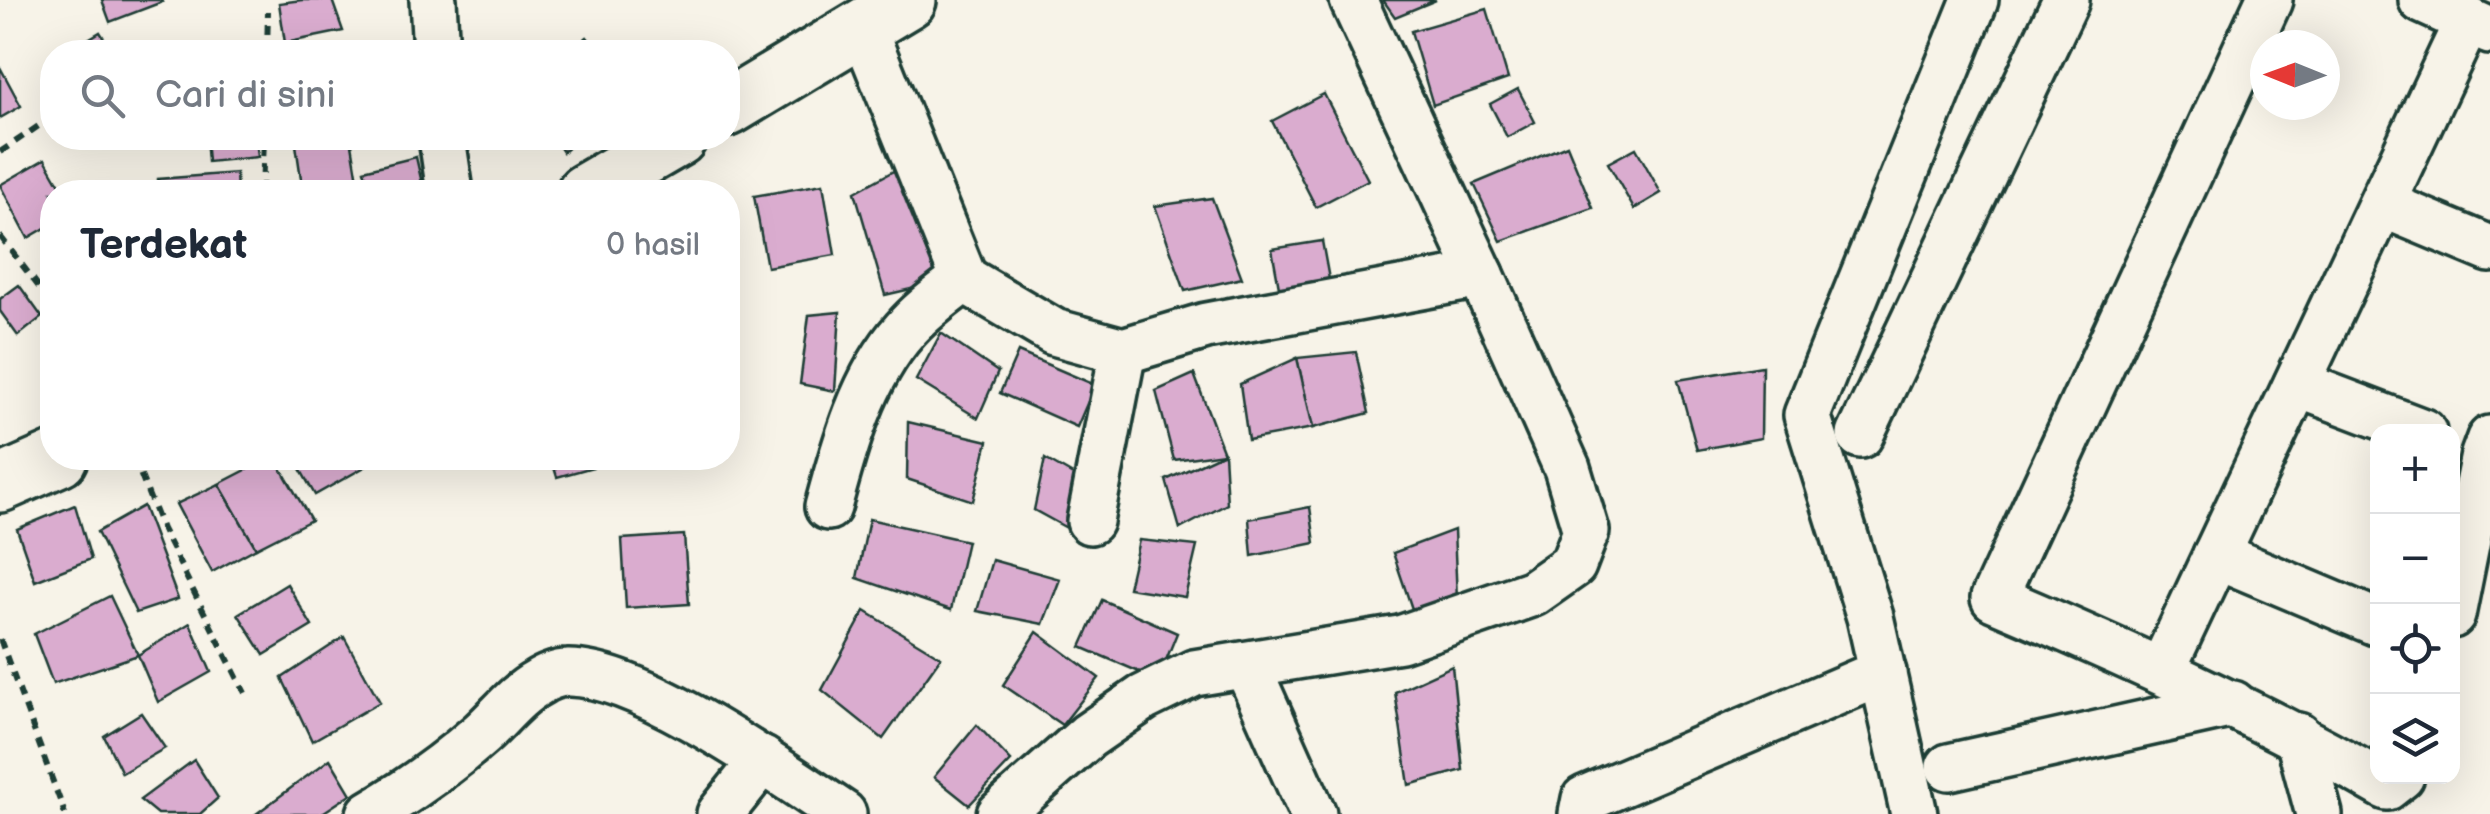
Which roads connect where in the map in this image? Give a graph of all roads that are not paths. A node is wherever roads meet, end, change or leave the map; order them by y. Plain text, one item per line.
1 (432, 0) edge
2 (1352, 0) edge
3 (1975, 0) edge
4 (2066, 0) edge
5 (2269, 0) edge
6 (2422, 0) edge
7 (885, 14) edge
8 (2479, 26) edge
9 (435, 40) edge
10 (740, 101) edge
11 (444, 150) edge
12 (657, 150) edge
13 (448, 180) edge
14 (606, 180) edge
15 (2382, 204) junction
16 (2490, 249) edge
17 (1481, 275) junction
18 (964, 279) junction
19 (1123, 351) junction
20 (2297, 384) junction
21 (2401, 424) edge
22 (1860, 435) dead end
23 (2475, 446) edge
24 (40, 466) edge
25 (0, 484) edge
26 (828, 507) dead end
27 (1090, 521) dead end
28 (2216, 555) junction
29 (2453, 604) edge
30 (2370, 620) edge
31 (1247, 666) junction
32 (2162, 670) junction
33 (1883, 672) junction
34 (2233, 704) junction
35 (2298, 736) junction
36 (763, 760) junction
37 (1948, 767) dead end
38 (2370, 777) edge
39 (370, 814) edge
40 (720, 814) edge
41 (842, 814) edge
42 (1000, 814) edge
43 (1313, 814) edge
44 (1582, 814) edge
45 (1914, 814) edge
46 (2320, 814) edge

1 - 9 street
2 - 17 street
3 - 33 street
4 - 22 street
5 - 32 street
6 - 8 street
7 - 10 street
7 - 18 street
8 - 15 street
11 - 13 street
12 - 14 street
15 - 16 street
15 - 20 street
17 - 19 street
17 - 31 street
18 - 19 street
18 - 26 street
19 - 27 street
20 - 21 street
20 - 28 street
23 - 29 street
24 - 25 street
28 - 30 street
28 - 32 street
31 - 42 street
31 - 43 street
32 - 34 street
33 - 44 street
33 - 45 street
34 - 35 street
34 - 37 street
35 - 38 street
35 - 46 street
36 - 39 street
36 - 40 street
36 - 41 street

